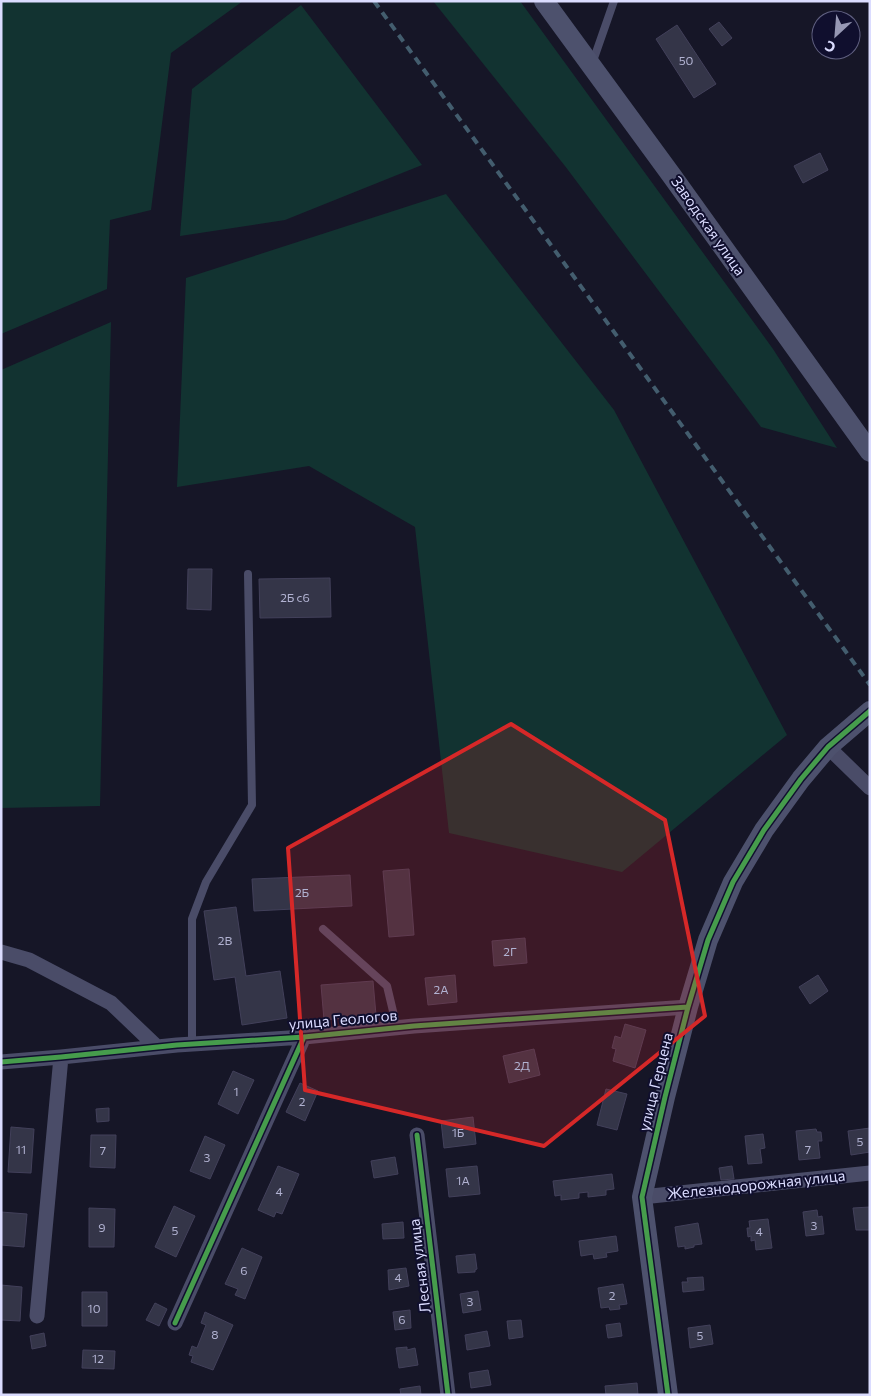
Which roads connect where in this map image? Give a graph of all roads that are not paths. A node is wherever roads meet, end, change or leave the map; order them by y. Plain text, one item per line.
1 (544, 1) edge
2 (614, 1) edge
3 (592, 66) junction
4 (870, 452) edge
5 (248, 574) dead end
6 (870, 711) edge
7 (828, 747) junction
8 (870, 788) edge
9 (323, 929) dead end
10 (1, 952) edge
11 (688, 1007) junction
12 (397, 1028) junction
13 (304, 1037) junction
14 (192, 1044) junction
15 (157, 1047) junction
16 (62, 1057) junction
17 (3, 1060) edge
18 (417, 1135) dead end
19 (870, 1173) edge
20 (642, 1197) junction
21 (37, 1316) dead end
22 (175, 1323) dead end
23 (448, 1395) edge
24 (668, 1395) edge

1 - 3 street, Заводская улица
2 - 3 lane
3 - 4 street, Заводская улица
5 - 14 lane
6 - 7 street, улица Герцена
7 - 8 street
7 - 11 street, улица Герцена
9 - 12 lane
10 - 15 street
11 - 12 street, улица Геологов
11 - 20 street, улица Герцена
12 - 13 street, улица Геологов
13 - 14 street, улица Геологов
13 - 22 street
14 - 15 street, улица Геологов
15 - 16 street, улица Геологов
16 - 17 street, улица Геологов
16 - 21 street
18 - 23 street, Лесная улица
19 - 20 street, Железнодорожная улица
20 - 24 street, улица Герцена

